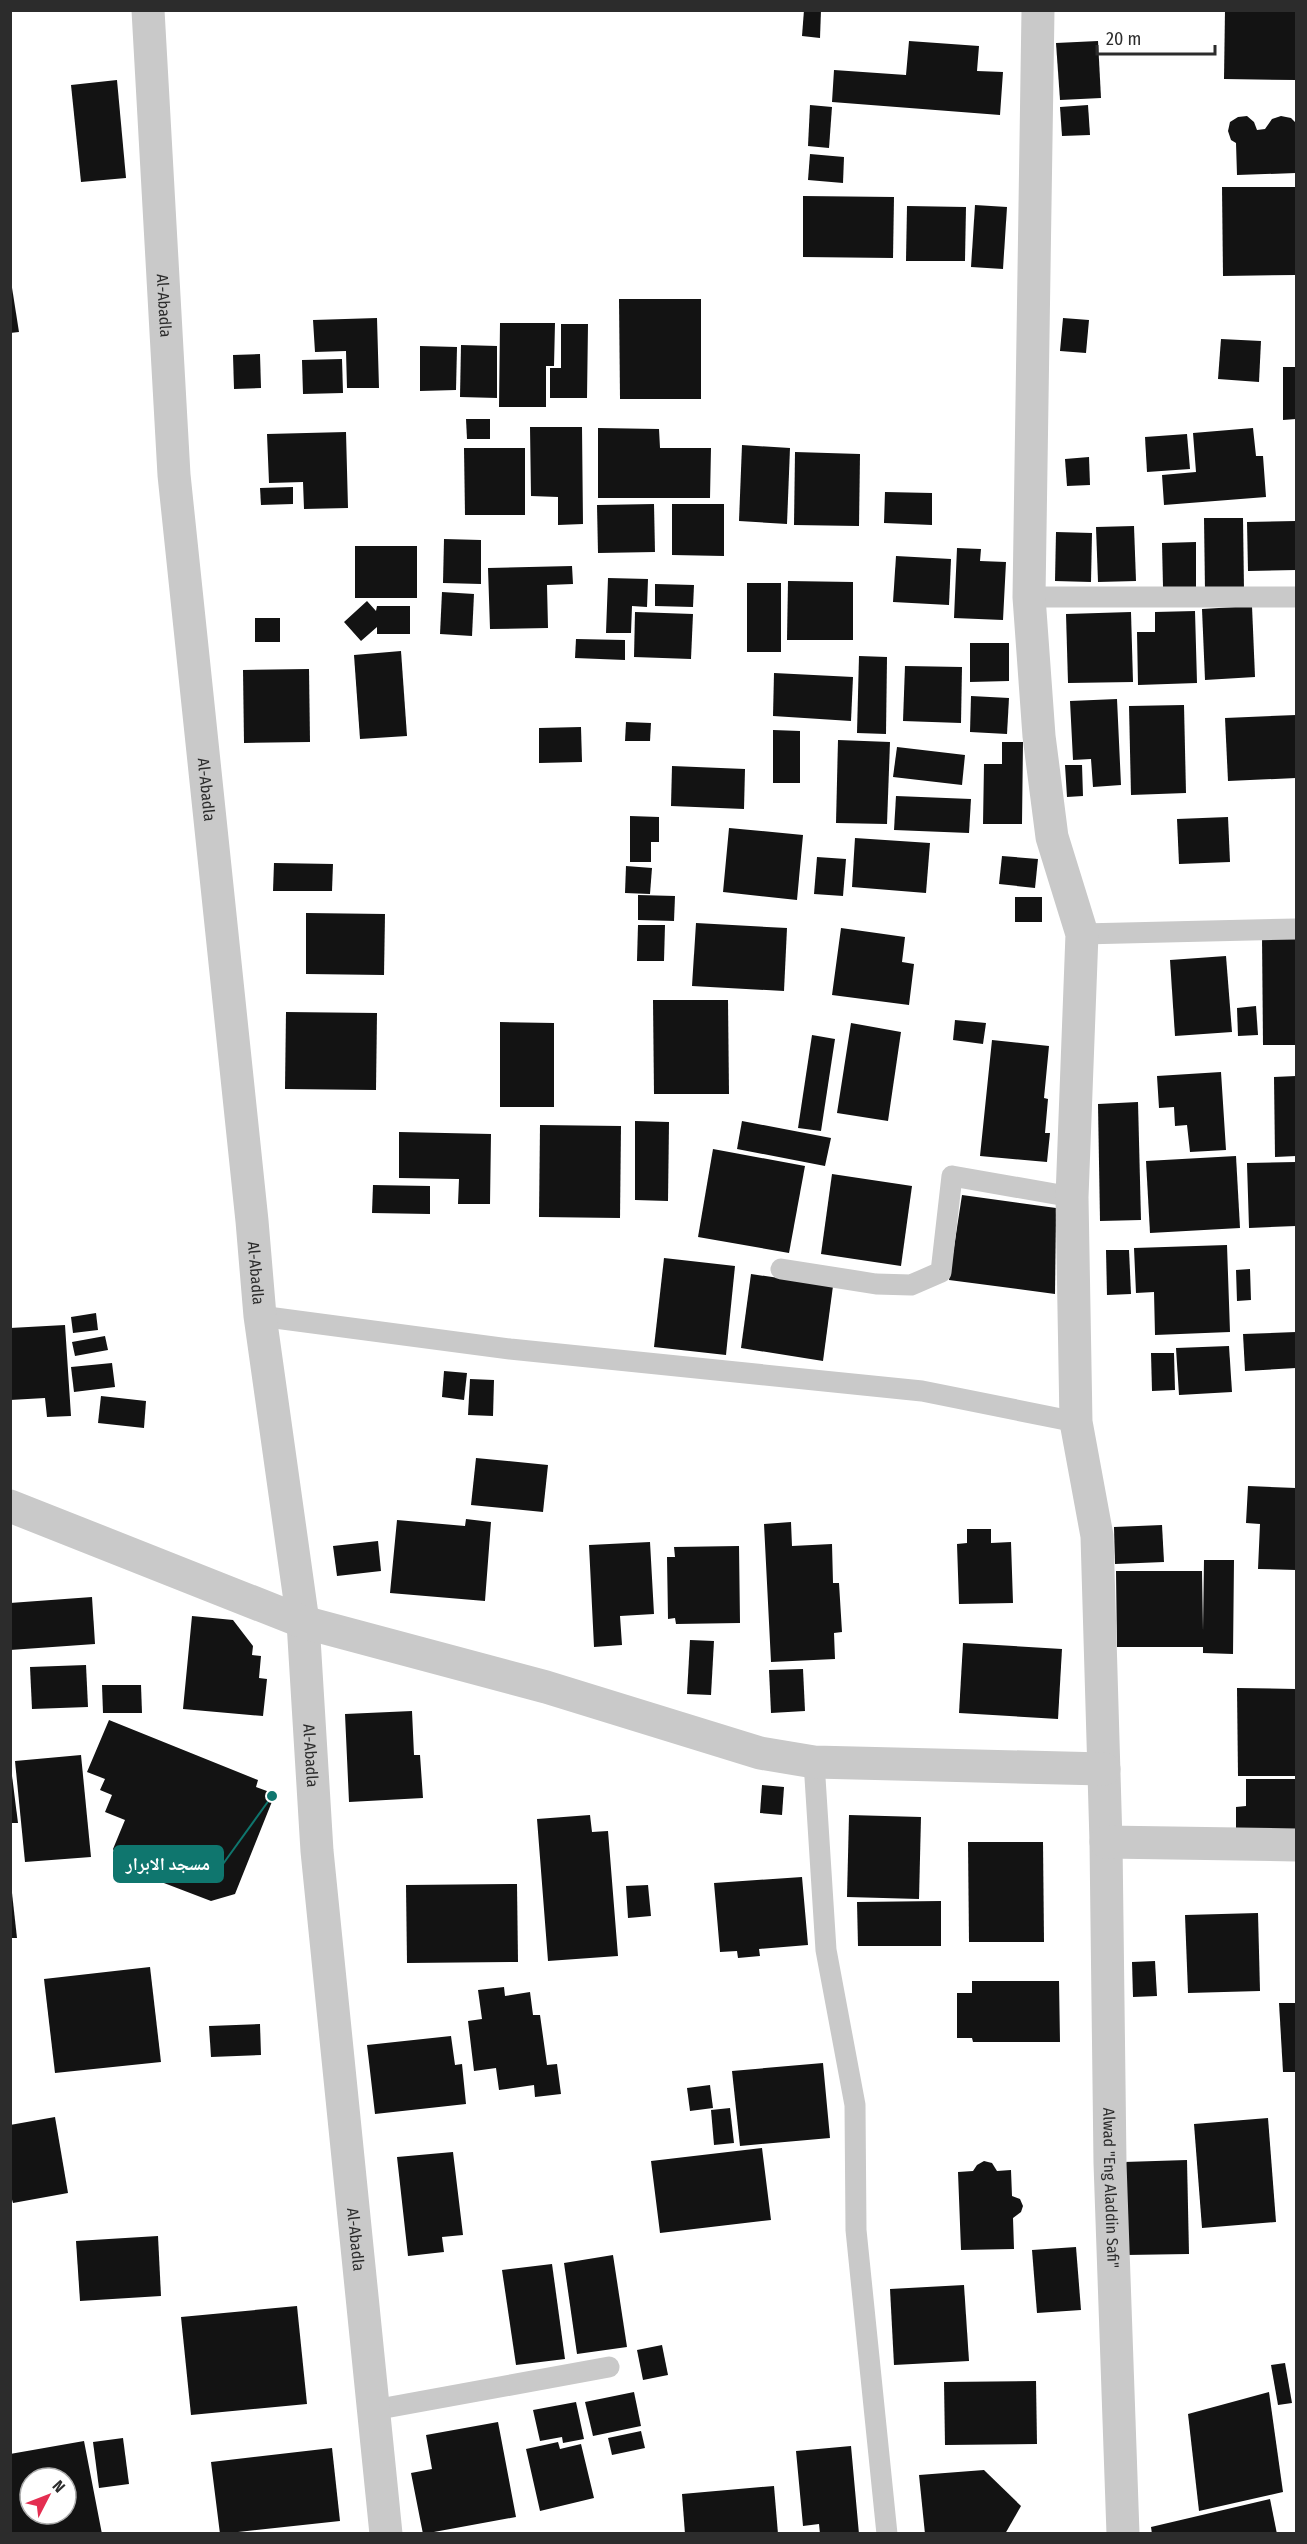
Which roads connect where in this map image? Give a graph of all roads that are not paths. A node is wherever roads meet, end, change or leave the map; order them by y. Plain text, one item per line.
1 (148, 10) edge
2 (1038, 10) edge
3 (1029, 597) junction
4 (1296, 597) edge
5 (1296, 929) edge
6 (1082, 934) junction
7 (1072, 1197) junction
8 (782, 1269) dead end
9 (260, 1316) junction
10 (1076, 1422) junction
11 (10, 1506) edge
12 (303, 1622) junction
13 (814, 1762) junction
14 (1104, 1769) junction
15 (1106, 1842) junction
16 (1296, 1845) edge
17 (609, 2367) dead end
18 (374, 2410) junction
19 (386, 2534) edge
20 (886, 2534) edge
21 (1123, 2534) edge

1 - 9 street, Al-Abadla
2 - 3 street, Alwad "Eng Aladdin Safi"
3 - 4 lane
3 - 6 street, Alwad "Eng Aladdin Safi"
5 - 6 lane
6 - 7 street, Alwad "Eng Aladdin Safi"
7 - 8 lane
7 - 10 street, Alwad "Eng Aladdin Safi"
9 - 10 lane
9 - 12 street, Al-Abadla
10 - 14 street, Alwad "Eng Aladdin Safi"
11 - 12 street
12 - 13 street
12 - 18 street, Al-Abadla
13 - 14 street
13 - 20 lane
14 - 15 street, Alwad "Eng Aladdin Safi"
15 - 16 street
15 - 21 street, Alwad "Eng Aladdin Safi"
17 - 18 lane
18 - 19 street, Al-Abadla

